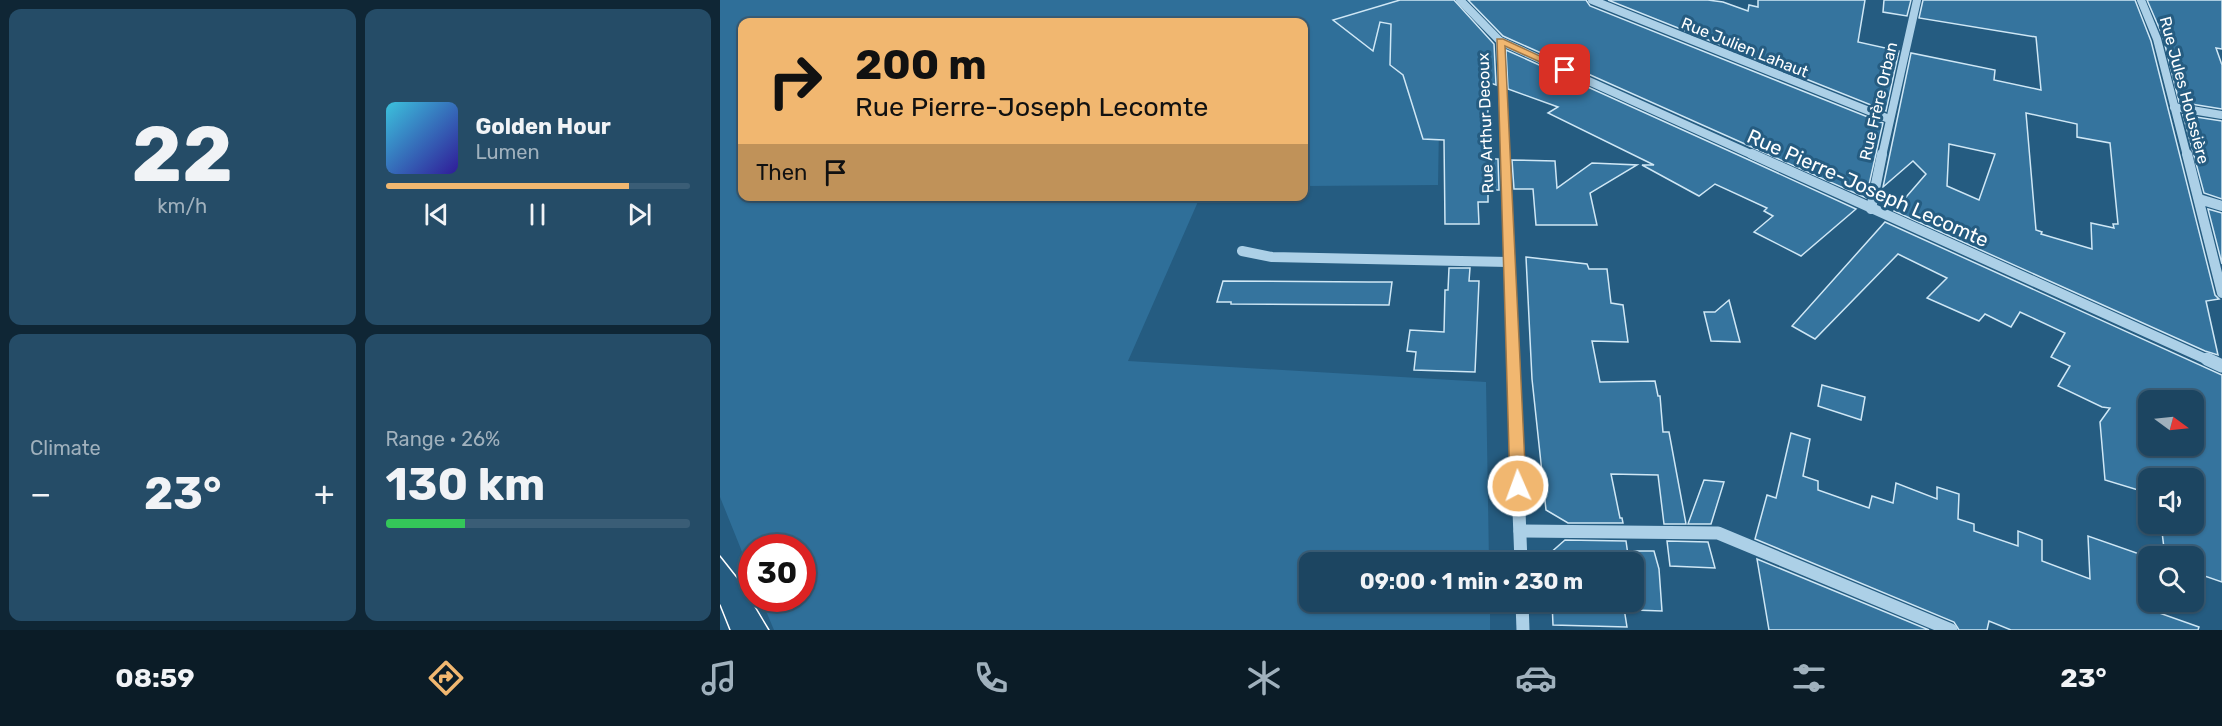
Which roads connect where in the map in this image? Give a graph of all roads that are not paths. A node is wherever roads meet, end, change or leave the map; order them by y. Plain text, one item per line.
1 (1460, 0) edge
2 (1592, 0) edge
3 (1915, 0) edge
4 (2141, 0) edge
5 (1500, 41) junction
6 (2174, 106) junction
7 (2222, 115) edge
8 (1889, 120) junction
9 (2199, 199) junction
10 (2222, 206) edge
11 (1870, 209) junction
12 (1242, 251) dead end
13 (1508, 262) junction
14 (2222, 293) edge
15 (2222, 366) edge
16 (1520, 531) junction
17 (1521, 552) edge
18 (1522, 612) edge
19 (1523, 630) edge
20 (1951, 630) edge

1 - 5 street, Rue Arthur Decoux
2 - 8 street, Rue Julien Lahaut
3 - 8 street, Rue Frère Orban
4 - 6 street, Rue Jules Houssière
5 - 11 street, Rue Pierre-Joseph Lecomte
5 - 13 street, Rue Arthur Decoux
6 - 7 street
6 - 9 street, Rue Jules Houssière
8 - 11 street, Rue Frère Orban
9 - 10 street
9 - 14 street, Rue Jules Houssière
11 - 15 street, Rue Pierre-Joseph Lecomte
12 - 13 street
13 - 16 street, Rue Arthur Decoux
16 - 17 street, Rue Arthur Decoux
16 - 20 street
18 - 19 street

